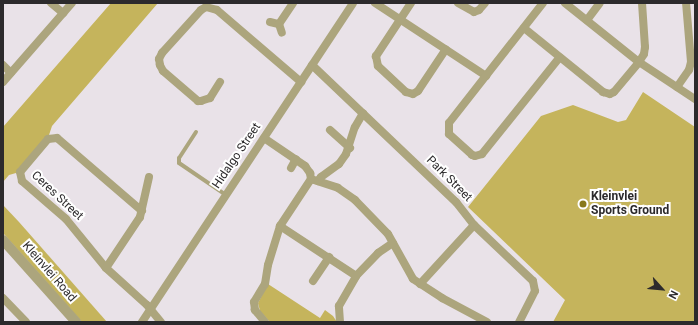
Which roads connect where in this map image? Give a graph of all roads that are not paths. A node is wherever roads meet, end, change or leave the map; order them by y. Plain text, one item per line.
1 (51, 3) edge
2 (72, 3) edge
3 (293, 3) edge
4 (353, 3) edge
5 (375, 3) edge
6 (411, 3) edge
7 (458, 3) edge
8 (485, 3) edge
9 (543, 3) edge
10 (565, 3) edge
11 (600, 3) edge
12 (642, 3) edge
13 (686, 3) edge
14 (63, 14) junction
15 (400, 19) junction
16 (587, 20) junction
17 (270, 22) dead end
18 (279, 24) junction
19 (524, 28) junction
20 (282, 33) dead end
21 (446, 49) junction
22 (560, 57) junction
23 (639, 62) junction
24 (312, 65) junction
25 (3, 66) edge
26 (11, 73) junction
27 (486, 76) junction
28 (3, 82) edge
29 (220, 82) dead end
30 (300, 82) junction
31 (677, 87) junction
32 (695, 99) edge
33 (363, 113) junction
34 (330, 130) dead end
35 (196, 132) dead end
36 (264, 138) junction
37 (350, 148) junction
38 (296, 159) junction
39 (291, 168) dead end
40 (149, 177) dead end
41 (314, 180) junction
42 (226, 195) junction
43 (142, 211) junction
44 (474, 225) junction
45 (280, 226) junction
46 (3, 240) edge
47 (393, 243) junction
48 (328, 257) junction
49 (106, 268) junction
50 (356, 276) junction
51 (313, 282) dead end
52 (420, 284) junction
53 (3, 298) edge
54 (150, 310) junction
55 (26, 322) edge
56 (76, 322) edge
57 (142, 322) edge
58 (161, 322) edge
59 (265, 322) edge
60 (340, 322) edge
61 (487, 322) edge
62 (519, 322) edge

1 - 14 street
2 - 14 street
3 - 18 street
4 - 24 street, Hidalgo Street
5 - 15 street
6 - 15 street
7 - 8 street
9 - 19 street
10 - 16 street
11 - 16 street
12 - 23 street
13 - 31 street
14 - 26 street
15 - 21 street
15 - 21 street
16 - 23 street
17 - 18 street
18 - 20 street
19 - 22 street
19 - 27 street
21 - 27 street
22 - 23 street
22 - 27 street
23 - 31 street
24 - 30 street, Hidalgo Street
24 - 33 street, Park Street
25 - 26 street
26 - 28 street
29 - 30 street
30 - 36 street, Hidalgo Street
31 - 32 street
33 - 37 street
33 - 44 street, Park Street
34 - 37 street
35 - 42 lane
36 - 38 street
36 - 42 street, Hidalgo Street
37 - 41 street
38 - 39 street
38 - 41 street
40 - 43 street
41 - 45 street
41 - 47 street
42 - 54 street, Hidalgo Street
43 - 49 street
43 - 49 street, Ceres Street
44 - 52 street
44 - 62 street, Park Street
45 - 48 street
45 - 59 street
46 - 56 street, Kleinvlei Road
47 - 50 street
47 - 52 street
48 - 50 street
48 - 51 street
49 - 54 street, Ceres Street
50 - 60 street
52 - 61 street
53 - 55 street
54 - 57 street, Hidalgo Street
54 - 58 street, Ceres Street

